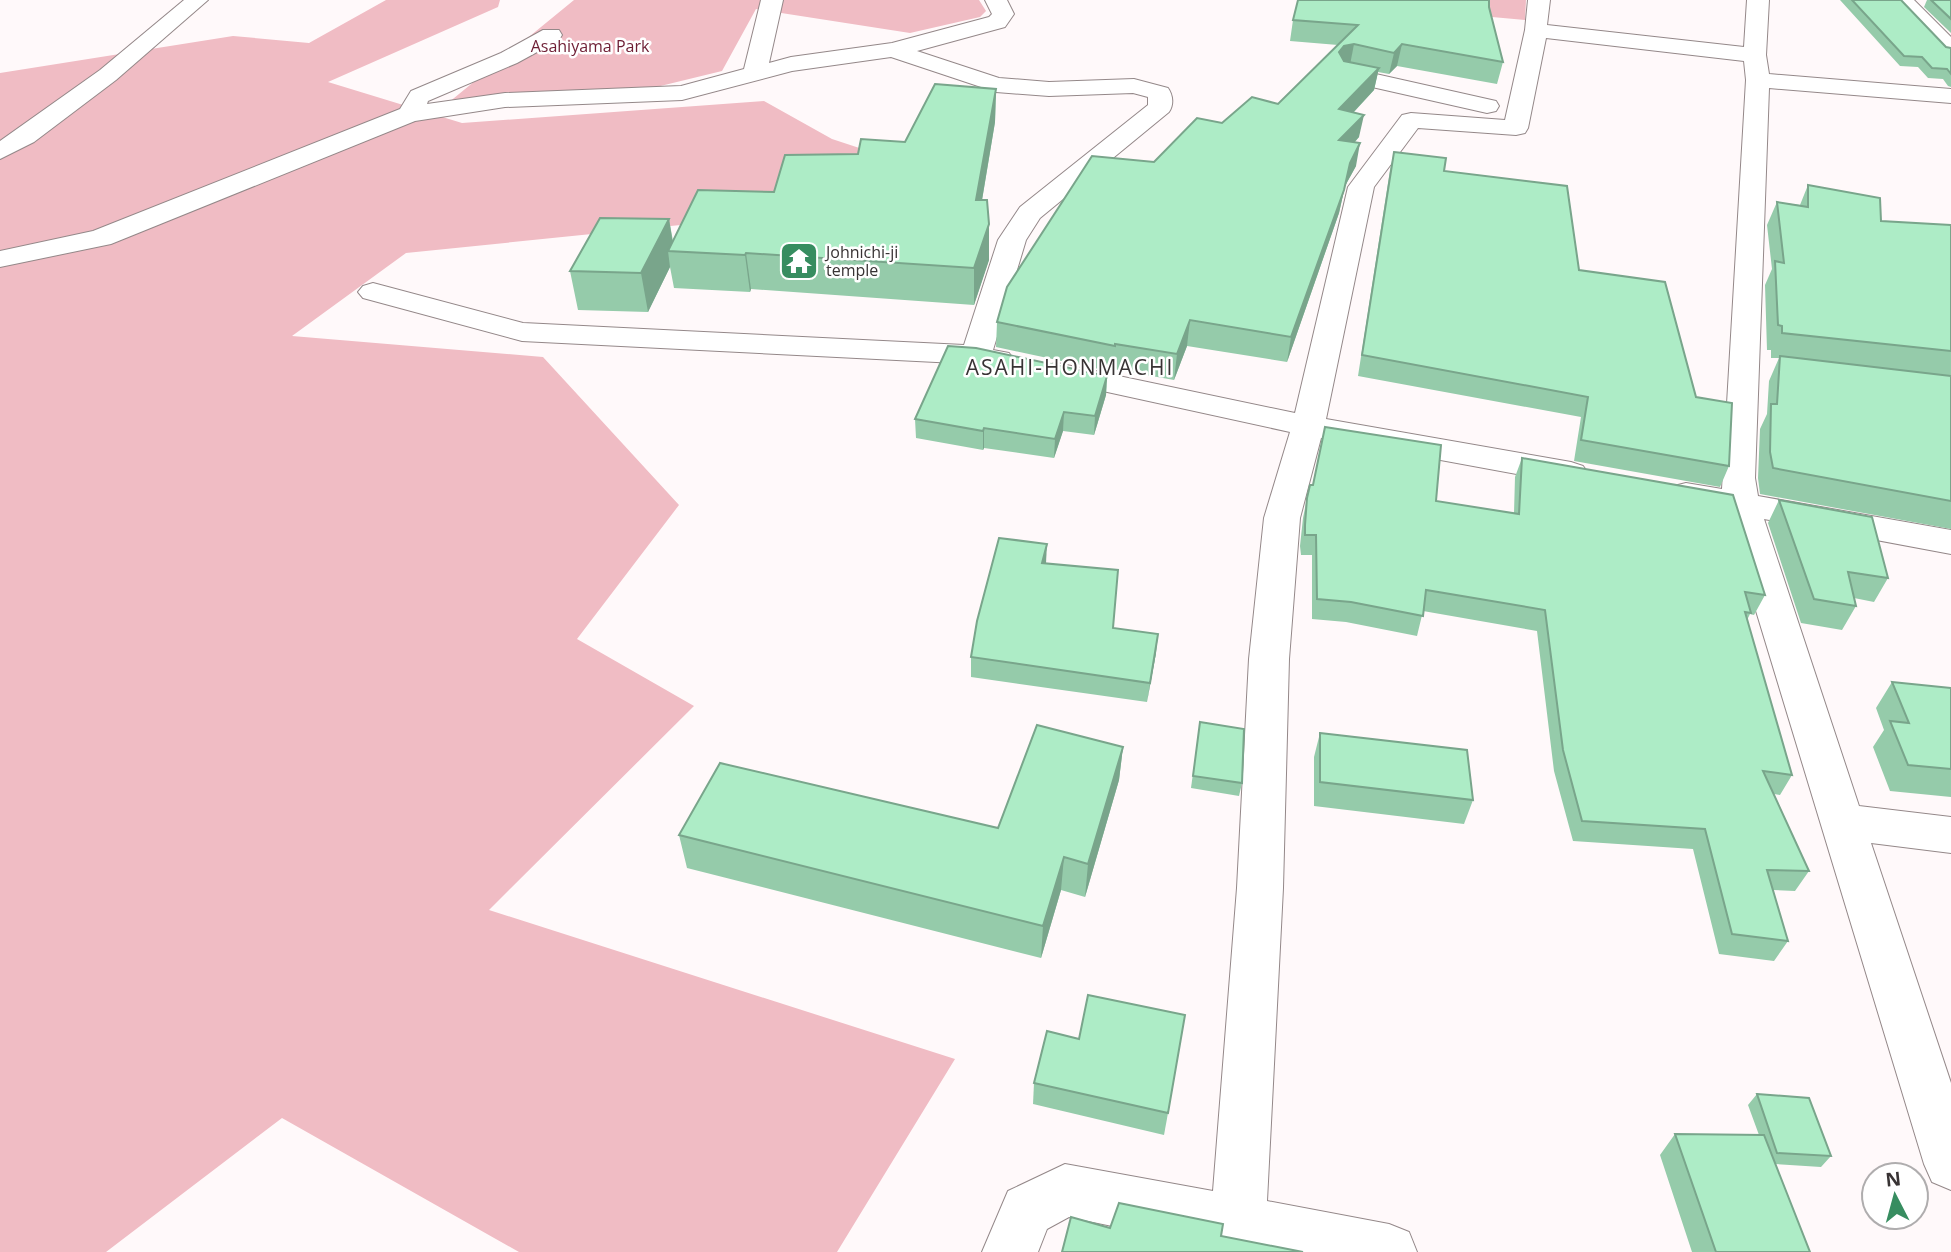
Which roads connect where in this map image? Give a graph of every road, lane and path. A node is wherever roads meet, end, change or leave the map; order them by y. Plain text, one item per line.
1 (197, 0) edge
2 (772, 0) edge
3 (996, 0) edge
4 (1539, 0) edge
5 (1758, 0) edge
6 (1902, 0) edge
7 (1536, 30) junction
8 (551, 35) dead end
9 (893, 50) junction
10 (1951, 50) edge
11 (1757, 68) junction
12 (755, 74) junction
13 (1349, 75) edge
14 (1951, 96) edge
15 (410, 114) junction
16 (1520, 114) junction
17 (0, 151) edge
18 (0, 259) edge
19 (373, 292) dead end
20 (976, 355) junction
21 (1308, 426) junction
22 (1605, 479) edge
23 (1659, 489) edge
24 (1741, 503) junction
25 (1951, 542) edge
26 (1843, 822) junction
27 (1951, 835) edge
28 (1951, 1164) edge
29 (1238, 1225) junction
30 (1010, 1252) edge
31 (1389, 1252) edge

1 - 17 street
2 - 12 street
3 - 9 street
4 - 7 street
5 - 11 street
6 - 10 street
7 - 11 street
7 - 16 street
8 - 15 street
9 - 12 street
9 - 20 street
11 - 14 street
11 - 24 street
12 - 15 street
13 - 16 street
15 - 18 street
16 - 21 street
19 - 20 street
20 - 21 street
21 - 22 street
21 - 29 street
23 - 24 street
24 - 25 street
24 - 26 street
26 - 27 street
26 - 28 street
29 - 30 street
29 - 31 street

